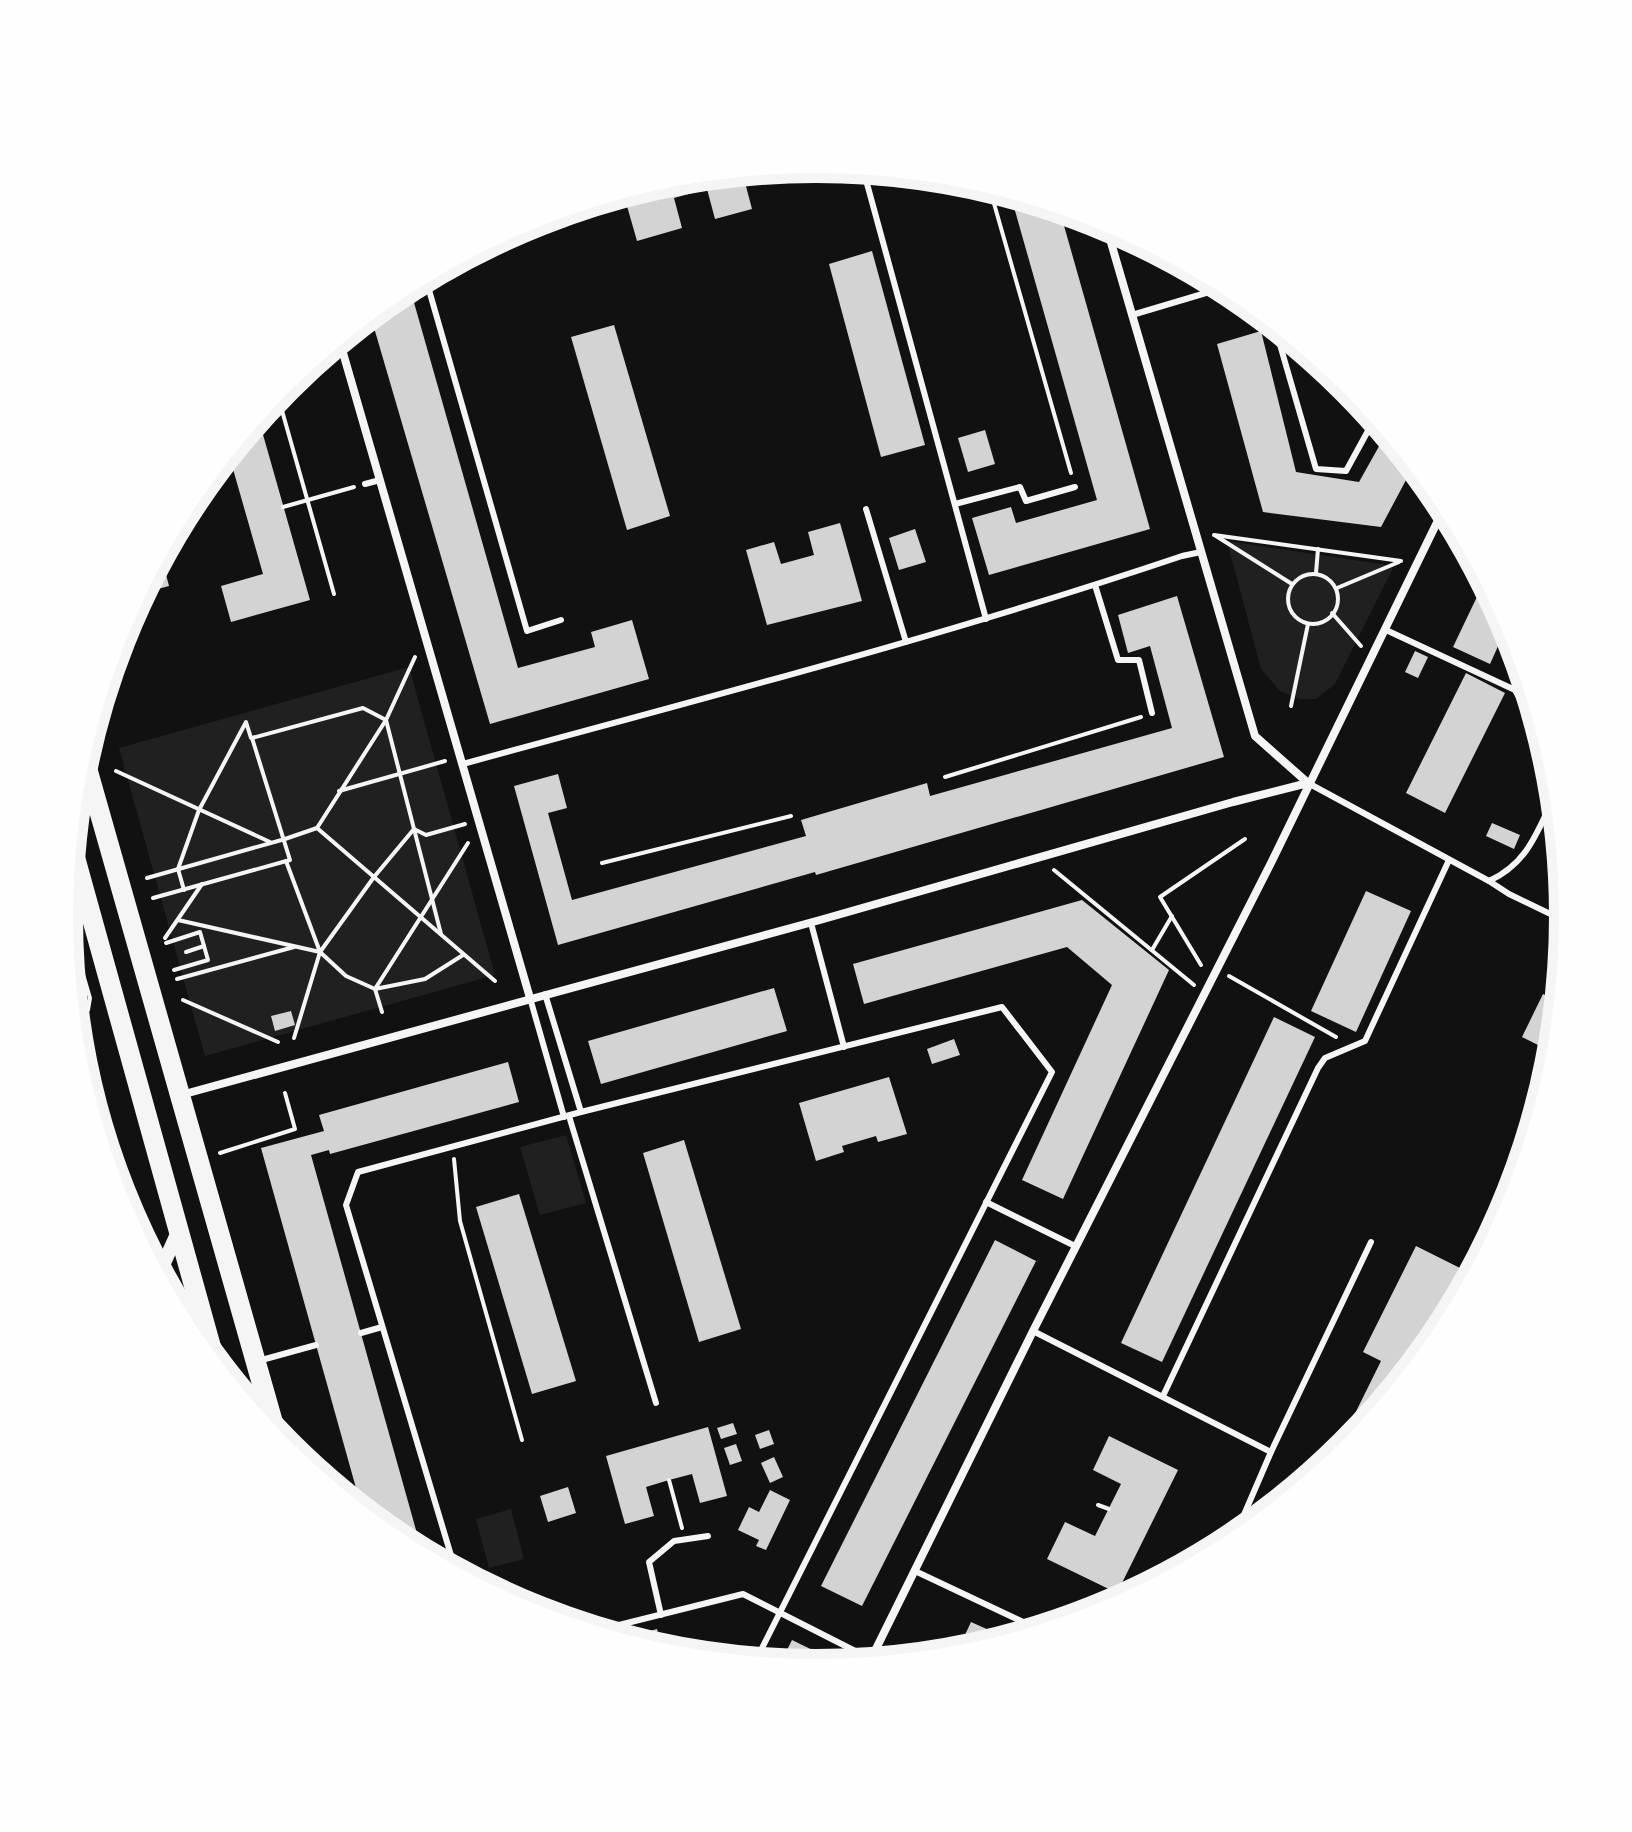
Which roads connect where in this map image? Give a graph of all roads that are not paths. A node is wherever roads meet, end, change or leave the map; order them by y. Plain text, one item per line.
1 (866, 180) edge
2 (1110, 239) edge
3 (429, 288) edge
4 (1209, 292) edge
5 (1132, 315) junction
6 (1279, 342) edge
7 (342, 350) edge
8 (1370, 428) edge
9 (380, 480) junction
10 (365, 484) road end
11 (1075, 487) road end
12 (955, 504) junction
13 (866, 509) dead end
14 (1438, 520) edge
15 (1201, 552) junction
16 (1095, 585) junction
17 (986, 619) junction
18 (561, 620) dead end
19 (1386, 630) junction
20 (906, 642) junction
21 (1517, 686) edge
22 (1515, 690) junction
23 (1522, 703) edge
24 (1152, 713) road end
25 (463, 764) junction
26 (91, 780) edge
27 (1308, 783) junction
28 (1547, 812) edge
29 (1449, 860) junction
30 (80, 875) edge
31 (1489, 881) junction
32 (1554, 916) edge
33 (811, 923) junction
34 (545, 994) junction
35 (530, 998) junction
36 (844, 1047) junction
37 (181, 1095) junction
38 (581, 1112) junction
39 (567, 1116) junction
40 (986, 1202) junction
41 (178, 1232) junction
42 (1371, 1242) dead end
43 (1075, 1246) junction
44 (165, 1262) edge
45 (382, 1327) junction
46 (1033, 1331) junction
47 (207, 1332) edge
48 (361, 1333) dead end
49 (316, 1345) dead end
50 (256, 1362) junction
51 (1163, 1396) junction
52 (656, 1403) dead end
53 (270, 1413) edge
54 (1271, 1452) junction
55 (1243, 1517) edge
56 (708, 1536) dead end
57 (452, 1557) edge
58 (915, 1571) junction
59 (779, 1611) junction
60 (661, 1615) junction
61 (1026, 1623) edge
62 (615, 1626) edge
63 (760, 1651) edge
64 (875, 1651) edge
65 (854, 1652) edge

1 - 12 lane
2 - 5 street
3 - 18 lane
4 - 5 lane
5 - 15 street
6 - 8 lane
7 - 9 street
9 - 10 lane
9 - 25 street
11 - 12 lane
12 - 17 lane
13 - 20 lane
14 - 19 street
15 - 16 lane
15 - 27 street
16 - 17 lane
16 - 24 lane
17 - 20 lane
19 - 22 lane
19 - 27 street
20 - 25 lane
21 - 22 lane
22 - 23 lane
25 - 35 street
26 - 37 main road
27 - 29 lane
27 - 33 street
27 - 43 street
28 - 31 lane
29 - 31 lane
29 - 51 lane
30 - 41 main road
31 - 32 lane
33 - 34 street
33 - 36 lane
34 - 35 street
34 - 38 lane
35 - 37 street
35 - 39 lane
36 - 38 lane
36 - 40 lane
37 - 50 main road
38 - 39 lane
39 - 45 lane
39 - 52 lane
40 - 43 lane
40 - 59 lane
41 - 44 street
41 - 47 main road
42 - 54 lane
43 - 46 street
45 - 48 lane
45 - 57 lane
46 - 51 lane
46 - 58 street
49 - 50 lane
50 - 53 main road
51 - 54 lane
54 - 55 lane
56 - 60 lane
58 - 61 lane
58 - 64 street
59 - 60 lane
59 - 63 lane
59 - 65 lane
60 - 62 lane

